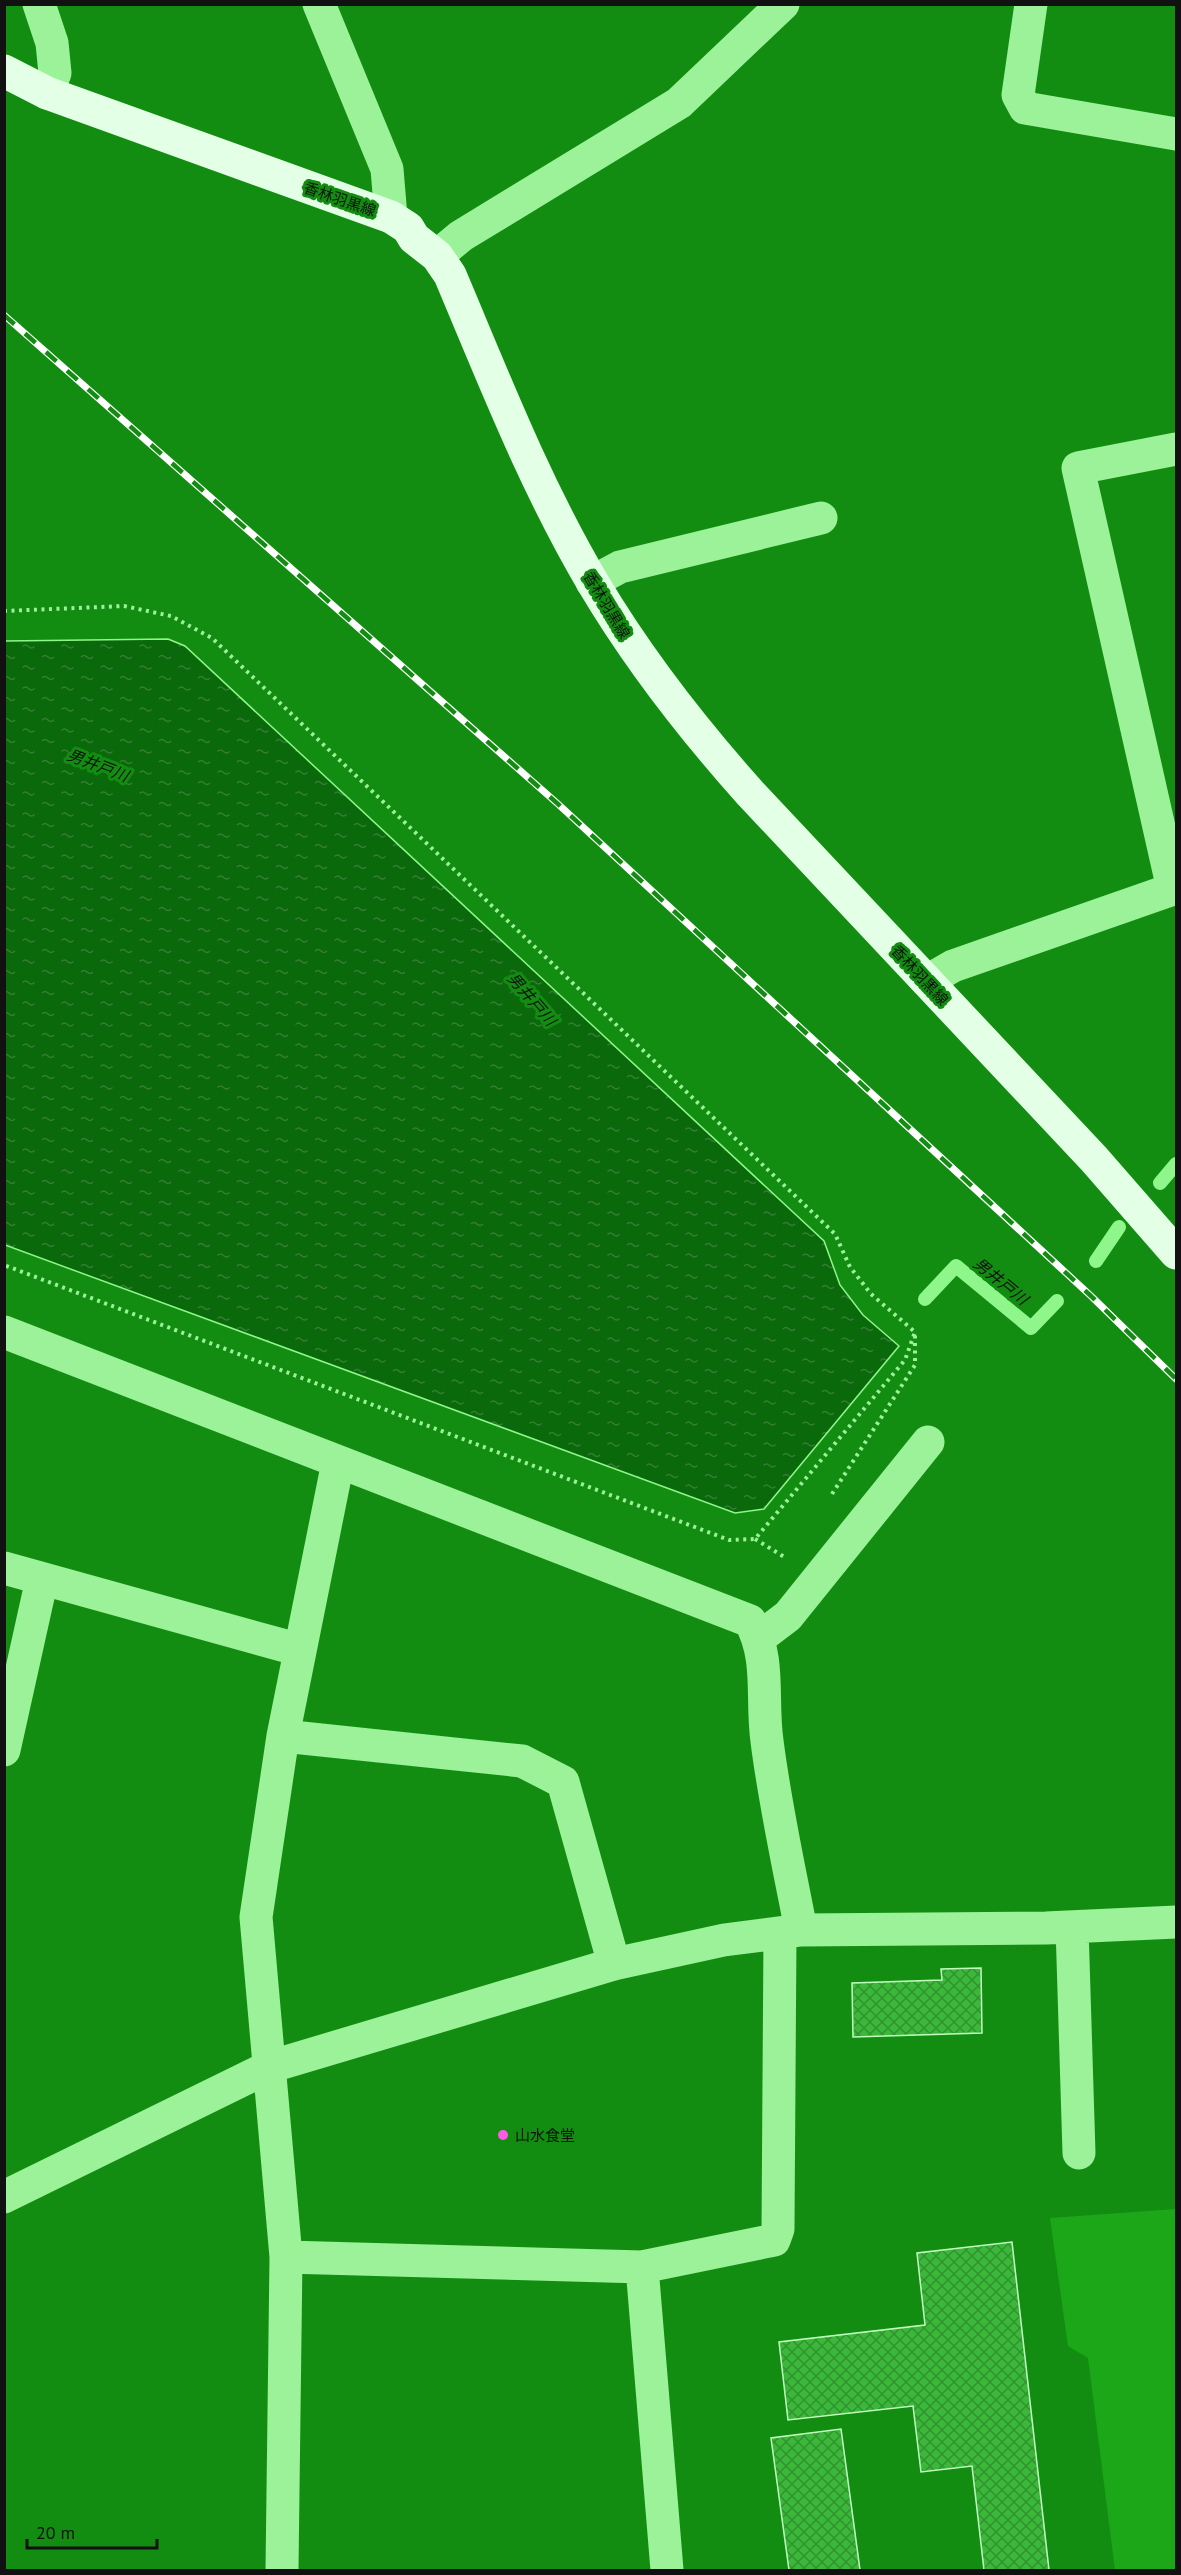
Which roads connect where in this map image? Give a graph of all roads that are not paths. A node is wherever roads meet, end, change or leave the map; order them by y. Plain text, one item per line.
1 (39, 4) edge
2 (319, 4) edge
3 (783, 4) edge
4 (1031, 4) edge
5 (4, 71) edge
6 (47, 93) junction
7 (1176, 134) edge
8 (391, 217) junction
9 (437, 256) junction
10 (1176, 449) edge
11 (821, 518) dead end
12 (592, 582) junction
13 (1175, 889) edge
14 (927, 981) junction
15 (1176, 1252) edge
16 (4, 1332) edge
17 (928, 1442) dead end
18 (338, 1462) junction
19 (4, 1568) edge
20 (42, 1579) junction
21 (759, 1638) junction
22 (300, 1650) junction
23 (283, 1736) junction
24 (4, 1750) edge
25 (1176, 1922) edge
26 (1072, 1927) junction
27 (790, 1931) junction
28 (614, 1964) junction
29 (269, 2067) junction
30 (1079, 2153) dead end
31 (4, 2197) edge
32 (286, 2257) junction
33 (642, 2267) junction
34 (282, 2571) edge
35 (667, 2571) edge

1 - 6 street
2 - 8 street
3 - 9 street
4 - 7 street
5 - 6 main road, 香林羽黒線
6 - 8 main road, 香林羽黒線
8 - 9 main road, 香林羽黒線
9 - 12 main road, 香林羽黒線
10 - 13 street
11 - 12 street
12 - 14 main road, 香林羽黒線
13 - 14 street
14 - 15 main road, 香林羽黒線
16 - 18 street
17 - 21 street
18 - 21 street
18 - 22 street
19 - 20 street
20 - 22 street
20 - 24 street
21 - 27 street
22 - 23 street
23 - 28 street
23 - 29 street
25 - 26 street
26 - 27 street
26 - 30 street
27 - 28 street
27 - 33 street
28 - 29 street
29 - 31 street
29 - 32 street
32 - 33 street
32 - 34 street
33 - 35 street

